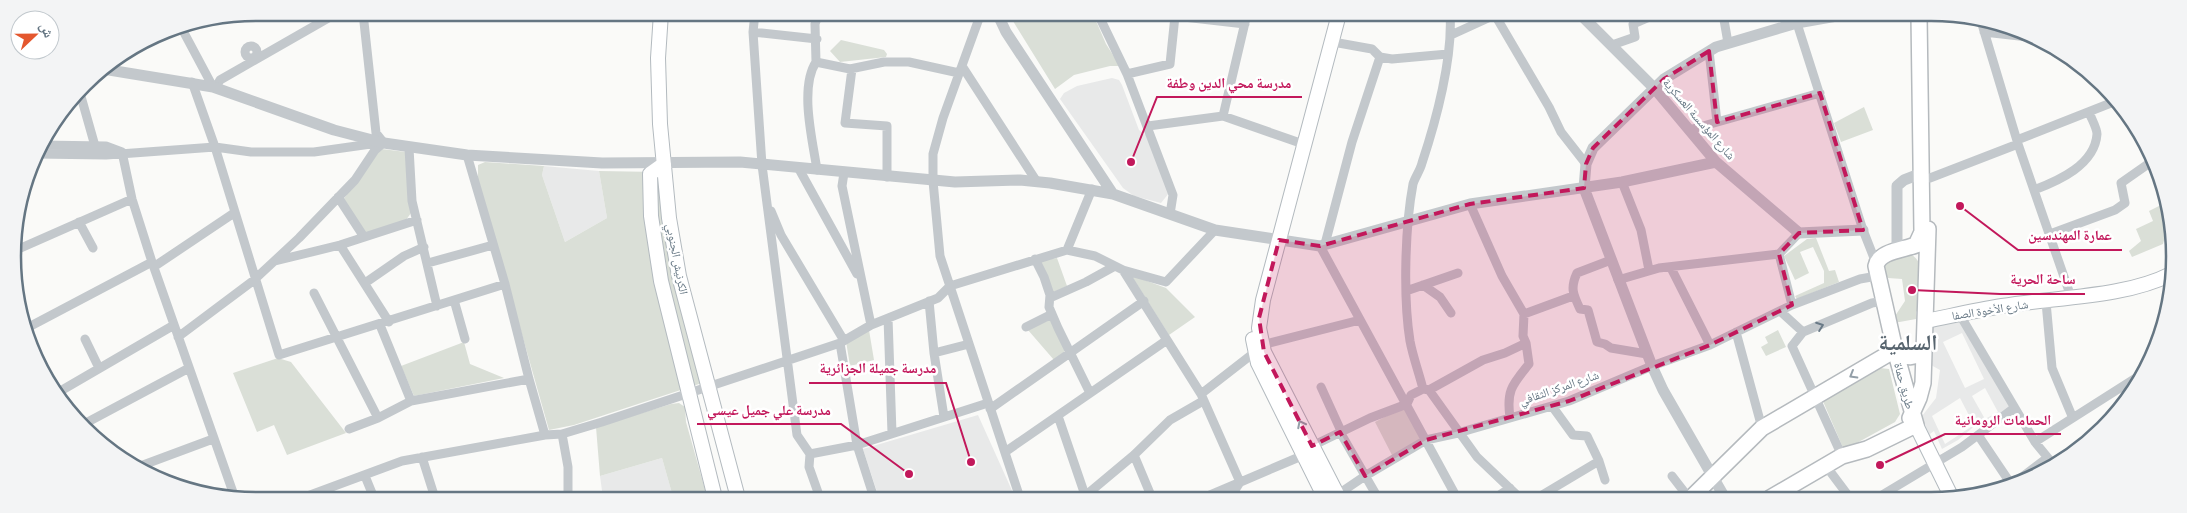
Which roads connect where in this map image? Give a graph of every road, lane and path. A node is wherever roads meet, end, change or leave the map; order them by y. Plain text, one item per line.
1 (323, 21) edge
2 (364, 21) edge
3 (661, 21) edge
4 (754, 21) edge
5 (816, 21) edge
6 (978, 21) edge
7 (1001, 21) edge
8 (1101, 21) edge
9 (1174, 21) edge
10 (1219, 21) edge
11 (1246, 21) edge
12 (1328, 21) edge
13 (1338, 21) edge
14 (1450, 21) edge
15 (1482, 21) edge
16 (1499, 21) edge
17 (1587, 21) edge
18 (1641, 21) edge
19 (1724, 21) edge
20 (1790, 21) edge
21 (1796, 21) edge
22 (1919, 21) edge
23 (1927, 21) edge
24 (1245, 24) junction
25 (1983, 27) edge
26 (753, 32) junction
27 (1984, 32) junction
28 (184, 33) edge
29 (1451, 35) junction
30 (2008, 35) edge
31 (817, 39) junction
32 (1333, 42) junction
33 (1728, 43) junction
34 (1612, 45) junction
35 (1709, 51) junction
36 (1448, 54) junction
37 (1380, 57) junction
38 (816, 62) junction
39 (852, 69) junction
40 (960, 69) junction
41 (113, 70) edge
42 (1127, 74) junction
43 (192, 82) junction
44 (215, 87) junction
45 (1655, 89) junction
46 (1820, 93) junction
47 (82, 99) edge
48 (2109, 104) edge
49 (2089, 112) junction
50 (1223, 116) junction
51 (1717, 122) junction
52 (1148, 126) junction
53 (1689, 130) junction
54 (2018, 142) junction
55 (384, 143) junction
56 (1302, 144) junction
57 (50, 145) edge
58 (95, 146) junction
59 (215, 147) junction
60 (410, 148) junction
61 (122, 152) junction
62 (45, 154) edge
63 (467, 155) junction
64 (1716, 162) junction
65 (664, 164) junction
66 (1586, 164) junction
67 (762, 165) junction
68 (2147, 165) edge
69 (799, 169) junction
70 (817, 170) junction
71 (844, 173) junction
72 (1926, 176) junction
73 (887, 177) junction
74 (933, 181) junction
75 (1038, 182) junction
76 (1622, 182) junction
77 (1584, 188) junction
78 (1092, 189) junction
79 (2034, 190) junction
80 (1113, 194) junction
81 (338, 197) junction
82 (132, 199) junction
83 (767, 202) junction
84 (1470, 204) junction
85 (234, 213) junction
86 (1170, 214) junction
87 (417, 220) junction
88 (79, 222) junction
89 (1410, 222) junction
90 (1215, 230) junction
91 (1863, 230) junction
92 (1799, 233) junction
93 (2050, 234) junction
94 (364, 237) junction
95 (1275, 239) junction
96 (340, 244) junction
97 (494, 245) junction
98 (1322, 245) junction
99 (424, 247) junction
100 (22, 248) edge
101 (93, 248) dead end
102 (1904, 249) junction
103 (1067, 250) junction
104 (1779, 254) junction
105 (1927, 257) junction
106 (1035, 259) junction
107 (1611, 260) junction
108 (274, 262) junction
109 (428, 263) junction
110 (153, 264) junction
111 (1119, 268) junction
112 (1671, 268) junction
113 (1877, 268) junction
114 (1649, 270) junction
115 (1458, 273) dead end
116 (254, 280) junction
117 (860, 280) junction
118 (1618, 280) junction
119 (2164, 280) edge
120 (365, 283) junction
121 (505, 284) junction
122 (1423, 285) junction
123 (950, 286) junction
124 (1406, 291) junction
125 (314, 293) dead end
126 (1573, 296) junction
127 (2071, 297) junction
128 (1050, 298) junction
129 (454, 300) junction
130 (929, 301) junction
131 (1144, 301) junction
132 (1884, 301) junction
133 (2046, 302) junction
134 (1792, 305) junction
135 (437, 306) junction
136 (1780, 311) junction
137 (1451, 313) dead end
138 (1052, 314) junction
139 (1524, 314) junction
140 (1960, 315) junction
141 (888, 318) junction
142 (1360, 320) junction
143 (1926, 321) junction
144 (384, 323) junction
145 (174, 325) junction
146 (871, 325) junction
147 (32, 326) edge
148 (1026, 327) dead end
149 (1736, 332) junction
150 (1803, 332) junction
151 (336, 336) junction
152 (178, 337) junction
153 (85, 339) dead end
154 (465, 339) dead end
155 (1167, 340) junction
156 (842, 341) junction
157 (1526, 342) junction
158 (969, 344) junction
159 (1710, 345) junction
160 (1925, 347) junction
161 (1258, 349) junction
162 (1895, 350) junction
163 (934, 353) junction
164 (1070, 353) junction
165 (1647, 354) junction
166 (786, 359) junction
167 (1652, 366) junction
168 (100, 368) junction
169 (189, 368) junction
170 (528, 379) junction
171 (2127, 386) edge
172 (707, 387) junction
173 (1321, 388) dead end
174 (63, 389) edge
175 (1426, 389) junction
176 (690, 393) junction
177 (1090, 393) junction
178 (1816, 397) junction
179 (1202, 398) junction
180 (411, 401) junction
181 (1407, 404) junction
182 (989, 406) junction
183 (1552, 406) junction
184 (2014, 408) junction
185 (1058, 416) junction
186 (2072, 416) junction
187 (944, 417) junction
188 (1510, 417) junction
189 (378, 418) junction
190 (1914, 420) junction
191 (89, 422) edge
192 (1762, 428) junction
193 (349, 429) dead end
194 (1341, 432) junction
195 (892, 433) junction
196 (1458, 433) junction
197 (562, 434) junction
198 (545, 435) junction
199 (1978, 435) junction
200 (213, 439) junction
201 (1426, 440) junction
202 (2035, 442) junction
203 (856, 445) junction
204 (1308, 451) junction
205 (1005, 452) junction
206 (810, 454) junction
207 (1134, 455) junction
208 (422, 456) junction
209 (1842, 456) junction
210 (2049, 459) edge
211 (1599, 461) junction
212 (1936, 462) junction
213 (146, 464) edge
214 (1826, 466) junction
215 (1713, 475) junction
216 (365, 476) junction
217 (1365, 476) junction
218 (1672, 476) dead end
219 (2007, 479) edge
220 (1605, 480) dead end
221 (1240, 482) junction
222 (1510, 488) junction
223 (232, 490) edge
224 (1949, 491) edge
225 (319, 492) edge
226 (372, 492) edge
227 (433, 492) edge
228 (568, 492) edge
229 (714, 492) edge
230 (736, 492) edge
231 (818, 492) edge
232 (872, 492) edge
233 (1018, 492) edge
234 (1083, 492) edge
235 (1091, 492) edge
236 (1149, 492) edge
237 (1217, 492) edge
238 (1235, 492) edge
239 (1331, 492) edge
240 (1341, 492) edge
241 (1374, 492) edge
242 (1454, 492) edge
243 (1504, 492) edge
244 (1514, 492) edge
245 (1547, 492) edge
246 (1685, 492) edge
247 (1696, 492) edge
248 (1722, 492) edge
249 (1780, 492) edge
250 (1846, 492) edge
251 (1888, 492) edge

1 - 44 street
2 - 55 street
3 - 65 main road, الكرنيش الجنوبي
4 - 26 street
5 - 31 street
6 - 40 street
7 - 80 street
8 - 42 street
9 - 42 street
10 - 24 street
11 - 24 street
12 - 56 main road
13 - 32 main road
14 - 29 street
15 - 29 street
16 - 66 street
17 - 34 street, شارع المؤسسة العسكرية
18 - 34 street
19 - 33 street
20 - 33 street
21 - 46 street
22 - 72 main road, طريق حماة
23 - 72 main road, طريق حماة
24 - 50 street
25 - 27 street
26 - 31 street
26 - 67 street
27 - 30 street
27 - 54 street
28 - 44 street
29 - 36 street
31 - 38 street
32 - 37 street
32 - 56 main road
33 - 35 street
34 - 45 street, شارع المؤسسة العسكرية
35 - 45 street
35 - 51 street
36 - 37 street
36 - 89 street
37 - 98 street
38 - 39 street
38 - 70 street
39 - 40 street
39 - 73 street
40 - 74 street
40 - 75 street
41 - 43 street
42 - 52 street
43 - 44 street
43 - 59 street
44 - 55 street
45 - 53 street, شارع المؤسسة العسكرية
45 - 66 street
46 - 51 street
46 - 91 street
47 - 58 street
48 - 49 street
49 - 54 street
49 - 79 street
50 - 52 street
50 - 56 street
51 - 53 street
52 - 86 street
53 - 64 street, شارع المؤسسة العسكرية
54 - 72 street
54 - 79 street
55 - 59 street
55 - 60 street
55 - 81 street
56 - 95 main road
57 - 58 street
58 - 61 street
59 - 61 street
59 - 85 street
60 - 63 street
60 - 87 street
61 - 62 street
61 - 82 street
63 - 65 street
63 - 97 street
64 - 76 street
64 - 92 street, شارع المؤسسة العسكرية
65 - 67 street
65 - 172 main road, الكرنيش الجنوبي
65 - 176 main road
66 - 77 street
67 - 69 street
67 - 83 street
68 - 93 street
69 - 70 street
69 - 117 street
70 - 71 street
71 - 73 street
71 - 117 street
72 - 102 main road, طريق حماة
72 - 102 street
72 - 105 main road, طريق حماة
73 - 74 street
74 - 75 street
74 - 123 street
75 - 78 street
76 - 77 street
76 - 114 street
77 - 84 street
77 - 107 street
78 - 80 street
78 - 103 street
79 - 93 street
80 - 86 street
81 - 94 street
81 - 108 street
82 - 88 street
82 - 110 street
83 - 156 street
83 - 166 street
84 - 89 street
84 - 139 street
85 - 110 street
85 - 116 street
86 - 90 street
87 - 94 street
87 - 99 street
88 - 100 street
88 - 101 street
89 - 98 street
89 - 124 street
90 - 95 street
90 - 111 street
91 - 92 street
91 - 113 street
92 - 104 street
93 - 127 street
94 - 96 street
95 - 98 street
95 - 161 main road
96 - 108 street
96 - 120 street
97 - 109 street
97 - 121 street
98 - 142 street
99 - 109 street
99 - 120 street
102 - 105 main road
102 - 113 main road
103 - 106 street
103 - 111 street
104 - 112 street
104 - 134 street
105 - 143 main road, طريق حماة
106 - 123 street
106 - 128 street
107 - 118 street
107 - 126 street
108 - 116 street
109 - 135 street
110 - 145 street
110 - 147 street
111 - 128 street
111 - 131 street
112 - 114 street
112 - 159 street
113 - 132 main road, طريق حماة
113 - 134 street, شارع المركز الثقافي
114 - 118 street
115 - 122 street
116 - 151 street
116 - 152 street
117 - 146 street
118 - 165 street
119 - 127 main road, شارع الأخوة الصفا
120 - 144 street
121 - 129 street
121 - 170 street
122 - 124 street
122 - 137 street
123 - 130 street
123 - 158 street
124 - 175 street
125 - 151 street
126 - 139 street
126 - 165 street
127 - 133 main road, شارع الأخوة الصفا
128 - 138 street
129 - 135 street
129 - 154 street
130 - 141 street
130 - 163 street
131 - 155 street
131 - 164 street
150 -> 132 street
132 - 162 main road, طريق حماة
133 - 140 main road, شارع الأخوة الصفا
133 - 186 street
134 - 136 street, شارع المركز الثقافي
135 - 144 street
136 - 149 street, شارع المركز الثقافي
136 - 150 street
138 - 148 street
138 - 164 street
139 - 157 street
140 - 143 main road, شارع الأخوة الصفا
140 - 184 street
141 - 146 street
141 - 195 street
142 - 161 street
142 - 181 street
143 - 160 main road, طريق حماة
144 - 151 street
144 - 180 street
145 - 152 street
145 - 168 street
146 - 156 street
149 - 159 street, شارع المركز الثقافي
149 - 192 street
150 - 178 street
151 - 189 street
152 - 169 street
153 - 168 street
155 - 177 street
155 - 179 street
156 - 166 street
156 - 203 street
157 - 175 street
157 - 188 street
158 - 163 street
158 - 182 street
159 - 167 street, شارع المركز الثقافي
160 - 162 main road
160 - 190 main road, طريق حماة
161 - 179 street
161 - 204 main road
162 -> 178 main road
162 - 190 main road, طريق حماة
163 - 187 street
164 - 177 street
164 - 182 street
165 - 167 street
166 - 172 street
166 - 206 street
167 - 183 street, شارع المركز الثقافي
167 - 215 street
168 - 174 street
169 - 191 street
169 - 200 street
170 - 180 street
170 - 198 street
171 - 186 street
172 - 176 street
172 - 230 main road, الكرنيش الجنوبي
173 - 194 street
175 - 181 street
175 - 196 street
176 - 197 street
176 - 229 main road
177 - 185 street
178 - 192 main road
178 - 209 street
179 - 207 street
179 - 221 street
180 - 189 street
181 - 194 street
181 - 201 street
182 - 187 street
182 - 205 street
183 - 188 street, شارع المركز الثقافي
183 - 211 street
184 - 199 street
184 - 202 street
185 - 205 street
185 - 234 street
186 - 202 street
187 - 195 street
188 - 196 street, شارع المركز الثقافي
189 - 193 street
190 - 209 main road
190 - 212 main road
192 - 215 main road
194 - 204 street
194 - 217 street
195 - 203 street
196 - 201 street, شارع المركز الثقافي
196 - 222 street
197 - 198 street
197 - 228 street
198 - 208 street
199 - 212 street
199 - 219 street
200 - 213 street
200 - 223 street
201 - 217 street, شارع المركز الثقافي
201 - 242 street
202 - 210 street
203 - 206 street
203 - 232 street
204 - 221 street
204 - 239 main road
205 - 233 street
206 - 231 street
207 - 235 street
207 - 236 street
208 - 216 street
208 - 227 street
209 - 214 main road
211 - 220 street
211 - 245 street
212 - 224 main road
212 - 251 street
214 - 249 main road
214 - 250 street
215 - 247 main road
215 - 248 street
216 - 225 street
216 - 226 street
217 - 240 street, شارع المركز الثقافي
217 - 241 street
218 - 246 street
221 - 237 street
221 - 238 street
222 - 243 street
222 - 244 street

